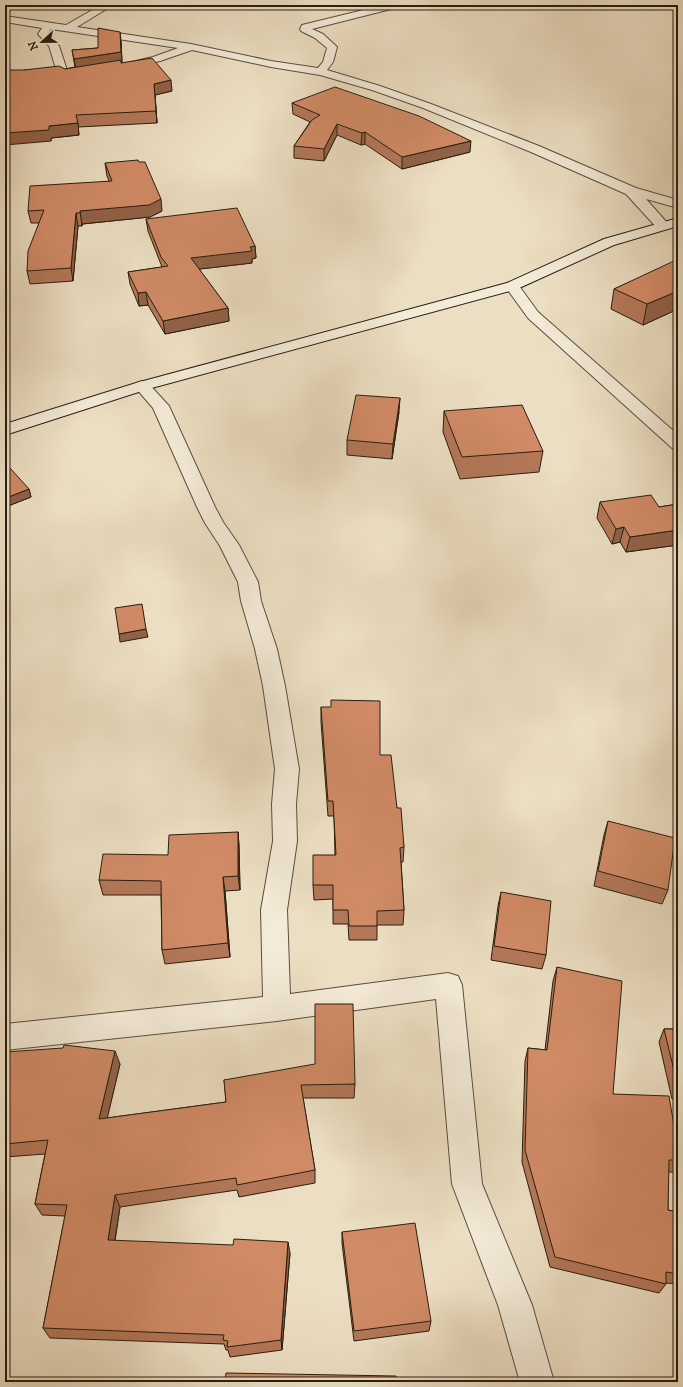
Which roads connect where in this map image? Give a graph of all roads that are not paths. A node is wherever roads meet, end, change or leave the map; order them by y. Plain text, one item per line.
1 (108, 5) edge
2 (396, 5) edge
3 (5, 18) edge
4 (68, 28) junction
5 (5, 29) edge
6 (46, 30) junction
7 (191, 47) junction
8 (112, 69) edge
9 (97, 72) edge
10 (321, 72) junction
11 (631, 191) junction
12 (678, 204) edge
13 (678, 222) edge
14 (663, 226) junction
15 (512, 286) junction
16 (142, 386) junction
17 (5, 430) edge
18 (678, 444) edge
19 (277, 1008) junction
20 (5, 1036) edge
21 (537, 1382) edge

1 - 4 street
2 - 10 street
3 - 6 street
4 - 6 street
4 - 7 street
5 - 6 street
6 - 9 street
7 - 8 street
7 - 10 street
10 - 11 street
11 - 12 street
11 - 14 street
13 - 14 street
14 - 15 street
15 - 16 street
15 - 18 street
16 - 17 street
16 - 19 street
19 - 20 street
19 - 21 street

